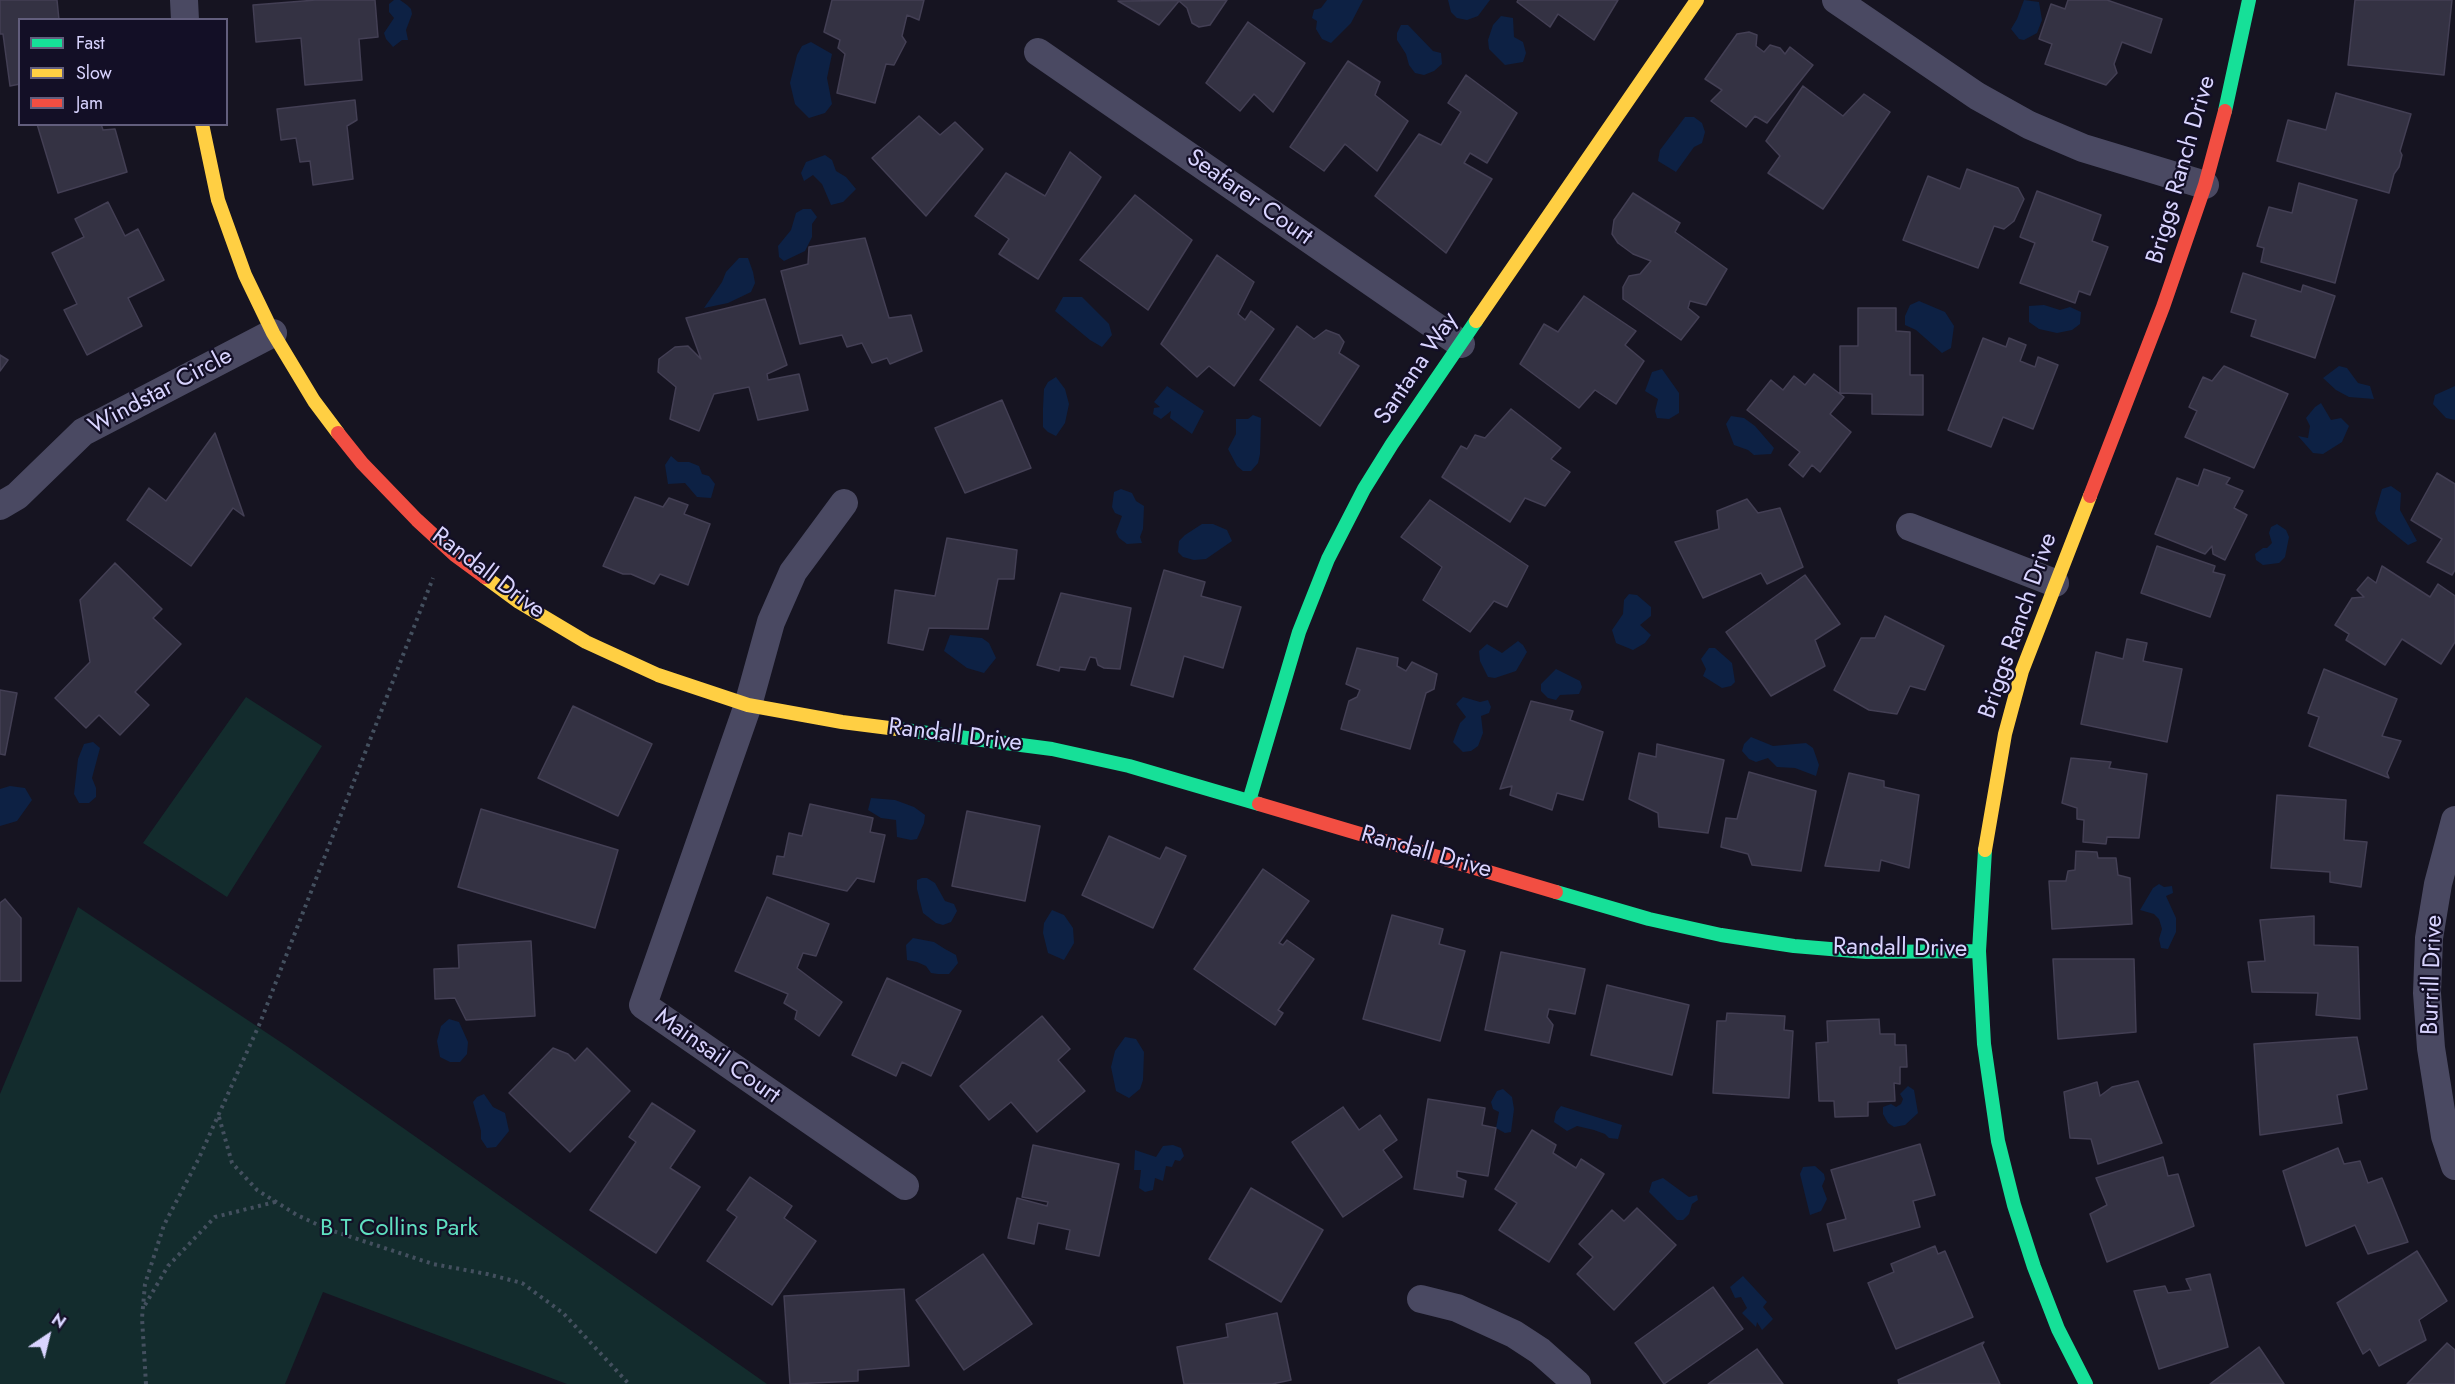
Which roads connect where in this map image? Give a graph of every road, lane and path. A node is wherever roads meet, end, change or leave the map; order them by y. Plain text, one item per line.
1 (184, 0) edge
2 (1697, 0) edge
3 (1836, 0) edge
4 (2249, 0) edge
5 (185, 18) edge
6 (1038, 52) dead end
7 (202, 126) edge
8 (2205, 185) junction
9 (273, 333) junction
10 (1461, 344) junction
11 (844, 503) dead end
12 (0, 506) edge
13 (1910, 527) dead end
14 (455, 555) junction
15 (2055, 583) junction
16 (748, 705) junction
17 (1249, 801) junction
18 (2455, 820) edge
19 (1979, 951) junction
20 (218, 1116) junction
21 (2455, 1166) edge
22 (906, 1186) dead end
23 (276, 1202) junction
24 (1420, 1299) dead end
25 (143, 1309) junction
26 (146, 1384) edge
27 (629, 1384) edge
28 (1577, 1384) edge
29 (2086, 1384) edge

1 - 5 street
2 - 10 street, Santana Way
3 - 8 street
4 - 8 street, Briggs Ranch Drive
6 - 10 street, Seafarer Court
7 - 9 street, Randall Drive
8 - 15 street, Briggs Ranch Drive
9 - 12 street, Windstar Circle
9 - 14 street, Randall Drive
10 - 17 street, Santana Way
11 - 16 street
13 - 15 street
14 - 16 street, Randall Drive
14 - 20 path
15 - 19 street, Briggs Ranch Drive
16 - 17 street, Randall Drive
16 - 22 street, Mainsail Court
17 - 19 street, Randall Drive
18 - 21 street, Burrill Drive
19 - 29 street, Briggs Ranch Drive
20 - 23 path
20 - 25 path
23 - 25 path
23 - 27 path
24 - 28 street
25 - 26 path

